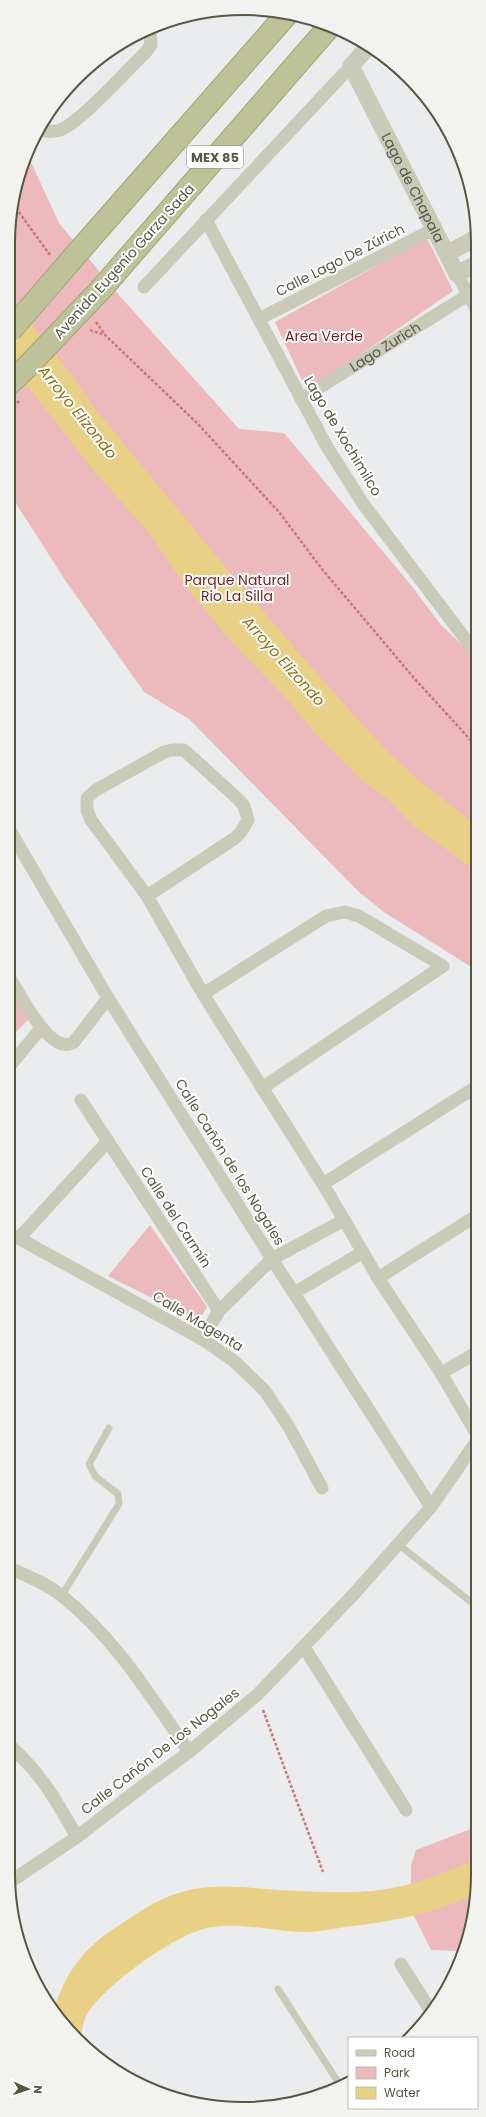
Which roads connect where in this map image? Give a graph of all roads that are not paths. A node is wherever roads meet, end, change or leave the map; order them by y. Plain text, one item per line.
1 (283, 18) edge
2 (326, 31) edge
3 (150, 35) edge
4 (366, 51) edge
5 (351, 66) junction
6 (45, 131) edge
7 (206, 220) junction
8 (436, 228) junction
9 (471, 241) edge
10 (448, 253) junction
11 (471, 267) edge
12 (457, 274) junction
13 (144, 287) dead end
14 (468, 295) junction
15 (471, 300) edge
16 (259, 320) junction
17 (15, 325) edge
18 (15, 378) edge
19 (301, 399) junction
20 (471, 646) edge
21 (15, 839) edge
22 (146, 896) junction
23 (15, 987) edge
24 (203, 994) junction
25 (108, 998) junction
26 (41, 1028) junction
27 (15, 1060) edge
28 (262, 1088) junction
29 (471, 1090) edge
30 (81, 1100) dead end
31 (108, 1141) junction
32 (323, 1184) junction
33 (471, 1219) edge
34 (344, 1220) junction
35 (15, 1234) edge
36 (15, 1236) edge
37 (363, 1252) junction
38 (272, 1259) junction
39 (378, 1278) junction
40 (294, 1292) junction
41 (218, 1311) junction
42 (202, 1339) junction
43 (471, 1355) edge
44 (441, 1373) junction
45 (471, 1424) edge
46 (109, 1428) dead end
47 (471, 1449) edge
48 (322, 1488) dead end
49 (431, 1507) junction
50 (398, 1544) junction
51 (15, 1571) edge
52 (62, 1595) junction
53 (471, 1602) edge
54 (304, 1646) junction
55 (15, 1750) edge
56 (189, 1752) junction
57 (406, 1810) dead end
58 (77, 1837) junction
59 (15, 1879) edge
60 (401, 1964) dead end
61 (278, 1989) dead end
62 (428, 2007) edge
63 (338, 2081) edge

1 - 17 highway, MEX 85, bridge
2 - 18 highway, Avenida Eugenio Garza Sada / MEX 85, bridge
3 - 6 street
4 - 5 street
5 - 7 street
5 - 8 street, Lago de Chapala
7 - 13 street
7 - 16 street, Lago de Xochimilco
8 - 10 street, Lago de Chapala
8 - 16 street, Calle Lago De Zúrich
9 - 10 street
10 - 12 street, Lago de Chapala
11 - 12 street
12 - 14 street, Lago de Chapala
14 - 15 street, Lago de Chapala
14 - 19 street, Lago Zurich
16 - 19 street, Lago de Xochimilco
19 - 20 street, Lago de Xochimilco
21 - 25 street, Calle Cañón de los Nogales
22 - 22 street
22 - 24 street
23 - 26 street
24 - 28 street
24 - 28 street
25 - 26 street
25 - 38 street, Calle Cañón de los Nogales
26 - 27 street
28 - 32 street
29 - 32 street
30 - 31 street, Calle del Carmín
31 - 35 street
31 - 41 street, Calle del Carmín
32 - 34 street
33 - 39 street
34 - 37 street
34 - 38 street
36 - 42 street, Calle Magenta
37 - 39 street
37 - 40 street
38 - 40 street, Calle Cañón de los Nogales
38 - 41 street
39 - 44 street
40 - 49 street, Calle Cañón de los Nogales
41 - 42 street
42 - 48 street, Calle Magenta
43 - 44 street
44 - 45 street
46 - 52 lane
47 - 49 street, Calle Cañón De Los Nogales
49 - 50 street, Calle Cañón De Los Nogales
50 - 53 lane
50 - 54 street, Calle Cañón De Los Nogales
51 - 52 street
52 - 56 street
54 - 56 street, Calle Cañón De Los Nogales
54 - 57 street
55 - 58 street
56 - 58 street, Calle Cañón De Los Nogales
58 - 59 street, Calle Cañón De Los Nogales
60 - 62 street
61 - 63 lane

